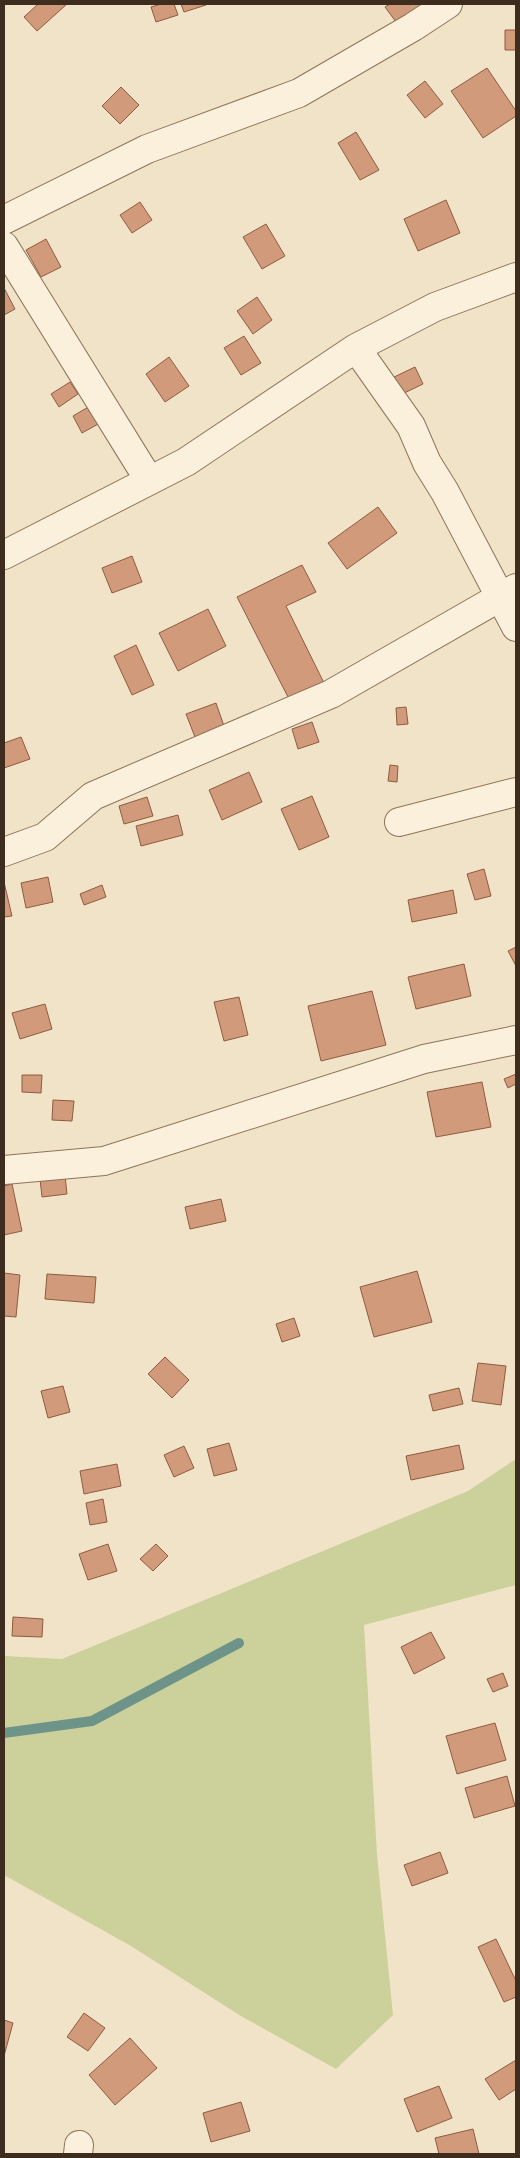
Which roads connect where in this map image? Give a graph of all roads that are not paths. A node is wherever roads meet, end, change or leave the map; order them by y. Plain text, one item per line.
1 (448, 4) edge
2 (4, 220) edge
3 (4, 246) edge
4 (516, 277) edge
5 (356, 348) junction
6 (149, 480) junction
7 (4, 555) edge
8 (509, 592) edge
9 (516, 627) edge
10 (516, 792) edge
11 (398, 822) dead end
12 (4, 852) edge
13 (516, 1040) edge
14 (4, 1170) edge

1 - 2 street
3 - 6 street
4 - 5 street
5 - 6 street
5 - 8 street
6 - 7 street
8 - 9 street
8 - 12 street
10 - 11 street
13 - 14 street

